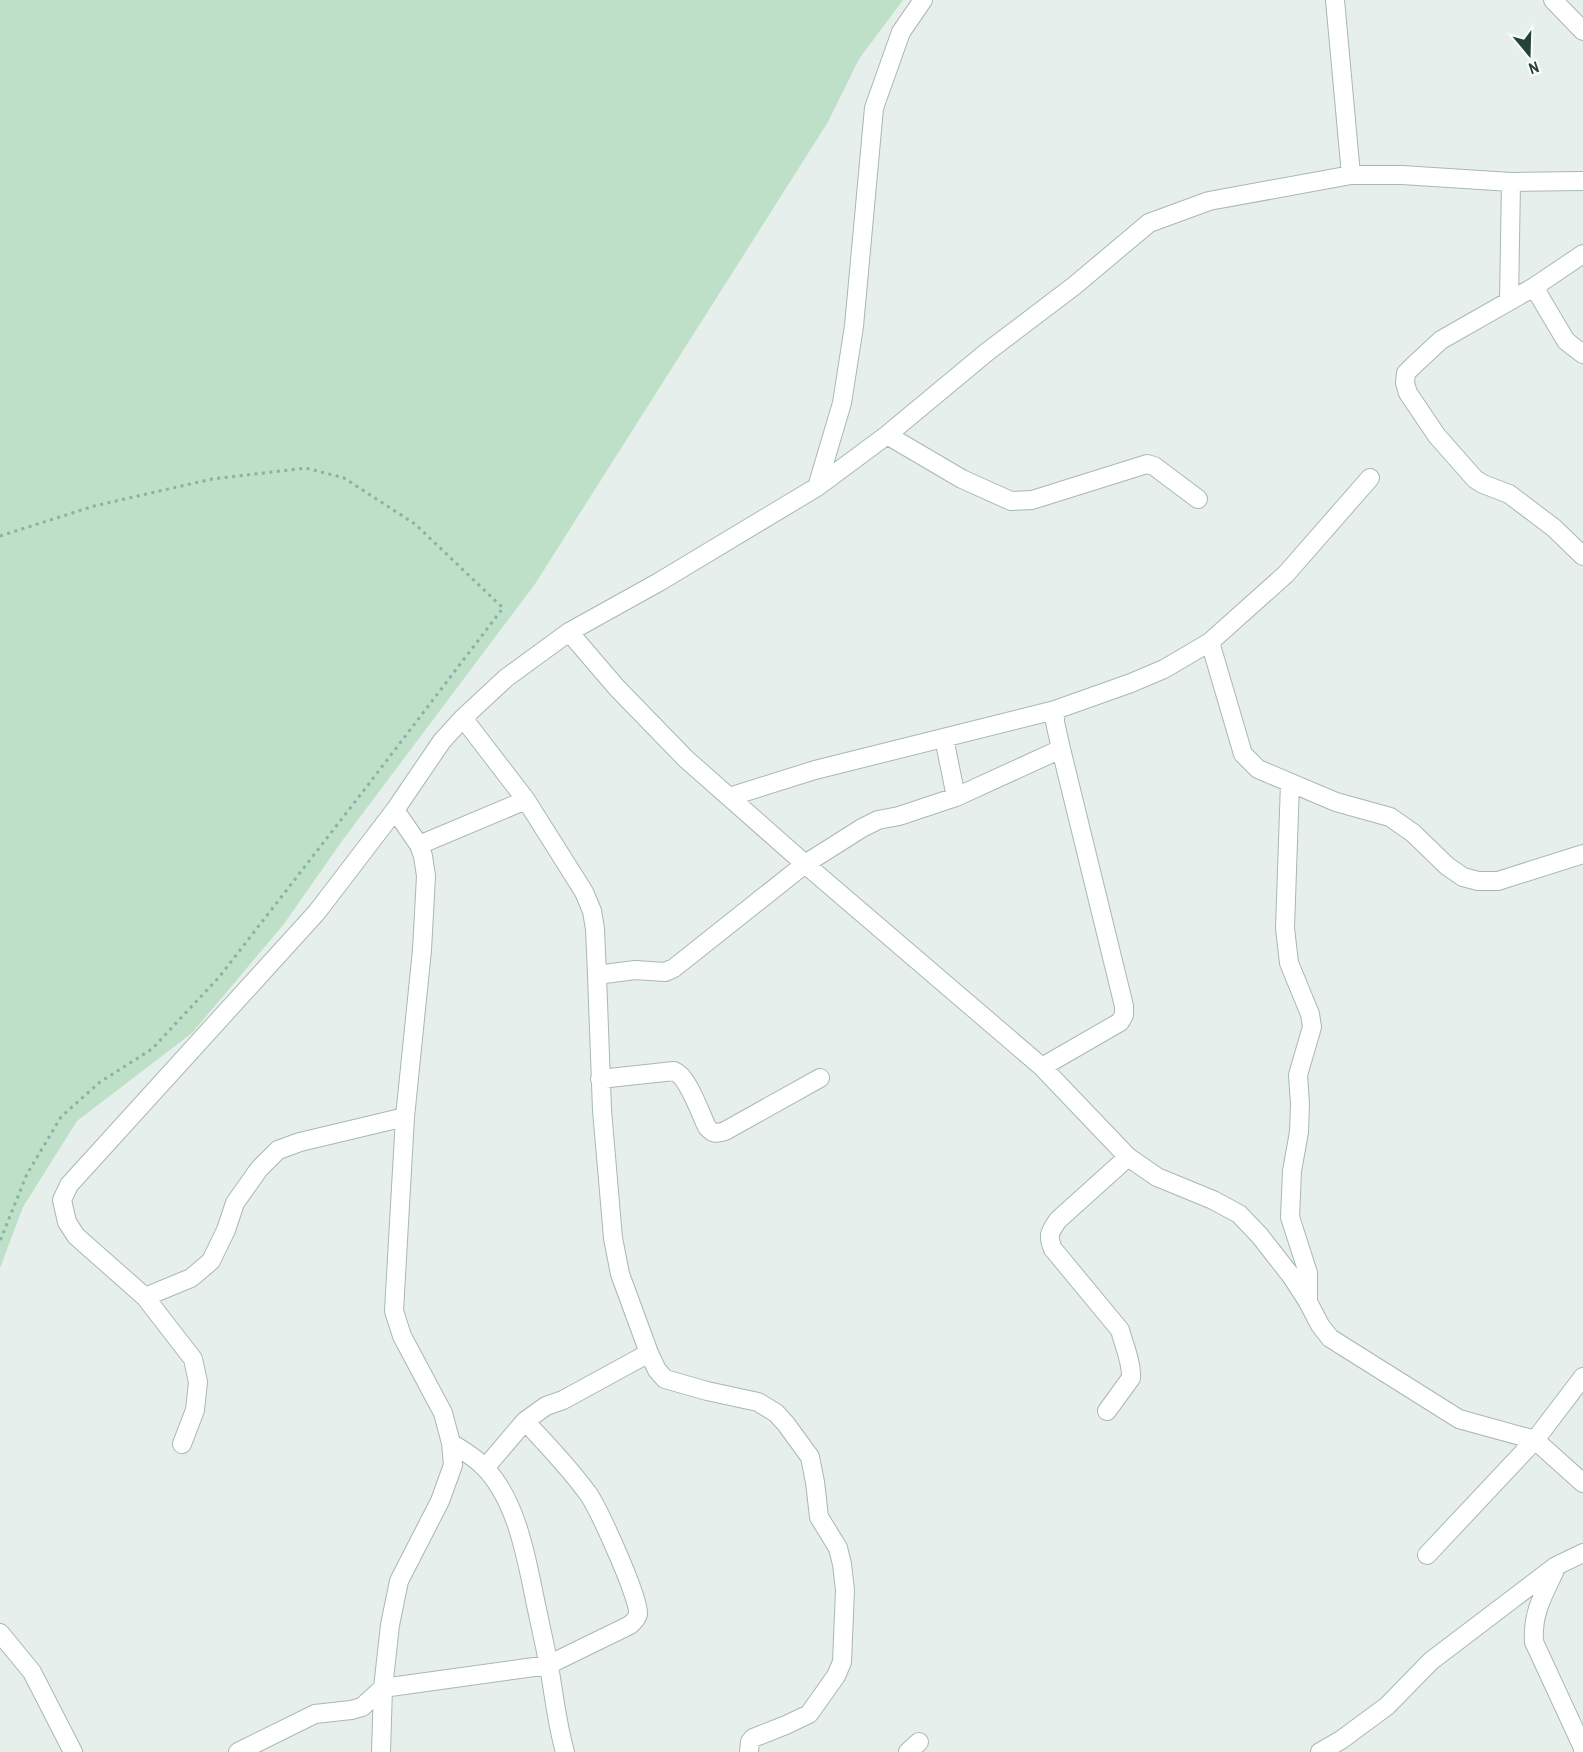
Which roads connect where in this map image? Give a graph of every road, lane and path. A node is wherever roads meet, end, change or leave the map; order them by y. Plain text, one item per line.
1 (923, 0) edge
2 (1335, 0) edge
3 (1553, 0) edge
4 (1583, 31) edge
5 (1351, 175) junction
6 (1583, 181) edge
7 (1511, 182) junction
8 (1583, 254) edge
9 (1534, 287) junction
10 (1509, 301) junction
11 (1583, 354) edge
12 (888, 435) junction
13 (1370, 478) dead end
14 (817, 487) junction
15 (1198, 499) dead end
16 (0, 536) edge
17 (1583, 556) edge
18 (569, 632) junction
19 (1210, 642) junction
20 (1055, 710) junction
21 (463, 718) junction
22 (944, 738) junction
23 (1061, 749) junction
24 (1290, 783) junction
25 (729, 797) junction
26 (956, 797) junction
27 (526, 800) junction
28 (395, 810) junction
29 (419, 845) junction
30 (1583, 854) edge
31 (805, 864) junction
32 (597, 975) junction
33 (1042, 1066) junction
34 (820, 1078) dead end
35 (600, 1079) junction
36 (405, 1117) junction
37 (1128, 1157) junction
38 (0, 1241) edge
39 (145, 1297) junction
40 (1308, 1302) junction
41 (650, 1353) junction
42 (1583, 1377) edge
43 (1107, 1411) dead end
44 (525, 1421) junction
45 (1535, 1440) junction
46 (451, 1443) junction
47 (182, 1444) dead end
48 (485, 1468) junction
49 (1583, 1483) edge
50 (1583, 1553) edge
51 (1427, 1555) dead end
52 (1556, 1566) junction
53 (0, 1633) edge
54 (548, 1665) junction
55 (383, 1688) junction
56 (73, 1752) edge
57 (238, 1752) edge
58 (381, 1752) edge
59 (565, 1752) edge
60 (749, 1752) edge
61 (1320, 1752) edge
62 (1583, 1752) edge

1 - 14 street
2 - 5 street
3 - 4 street
5 - 7 street
5 - 12 street
6 - 7 street
7 - 10 street
8 - 9 street
9 - 10 street
9 - 11 street
10 - 17 street
12 - 14 street
12 - 15 street
13 - 19 street
14 - 18 street
16 - 38 path
18 - 21 street
18 - 25 street
19 - 20 street
19 - 24 street
20 - 22 street
20 - 23 street
21 - 27 street
21 - 28 street
22 - 25 street
22 - 26 street
23 - 26 street
23 - 33 street
24 - 30 street
24 - 40 street
25 - 31 street
26 - 31 street
27 - 29 street
27 - 32 street
28 - 29 street
28 - 39 street
29 - 36 street
31 - 32 street
31 - 33 street
32 - 35 street
33 - 37 street
34 - 35 street
35 - 41 street
36 - 39 street
36 - 46 street
37 - 40 street
37 - 43 street
39 - 47 street
40 - 45 street
41 - 44 street
41 - 60 street
42 - 45 street
44 - 48 street
44 - 54 street
45 - 49 street
45 - 51 street
46 - 48 street
46 - 55 street
48 - 54 street
50 - 52 street
52 - 61 street
52 - 62 street
53 - 56 street
54 - 55 street
54 - 59 street
55 - 57 street
55 - 58 street

